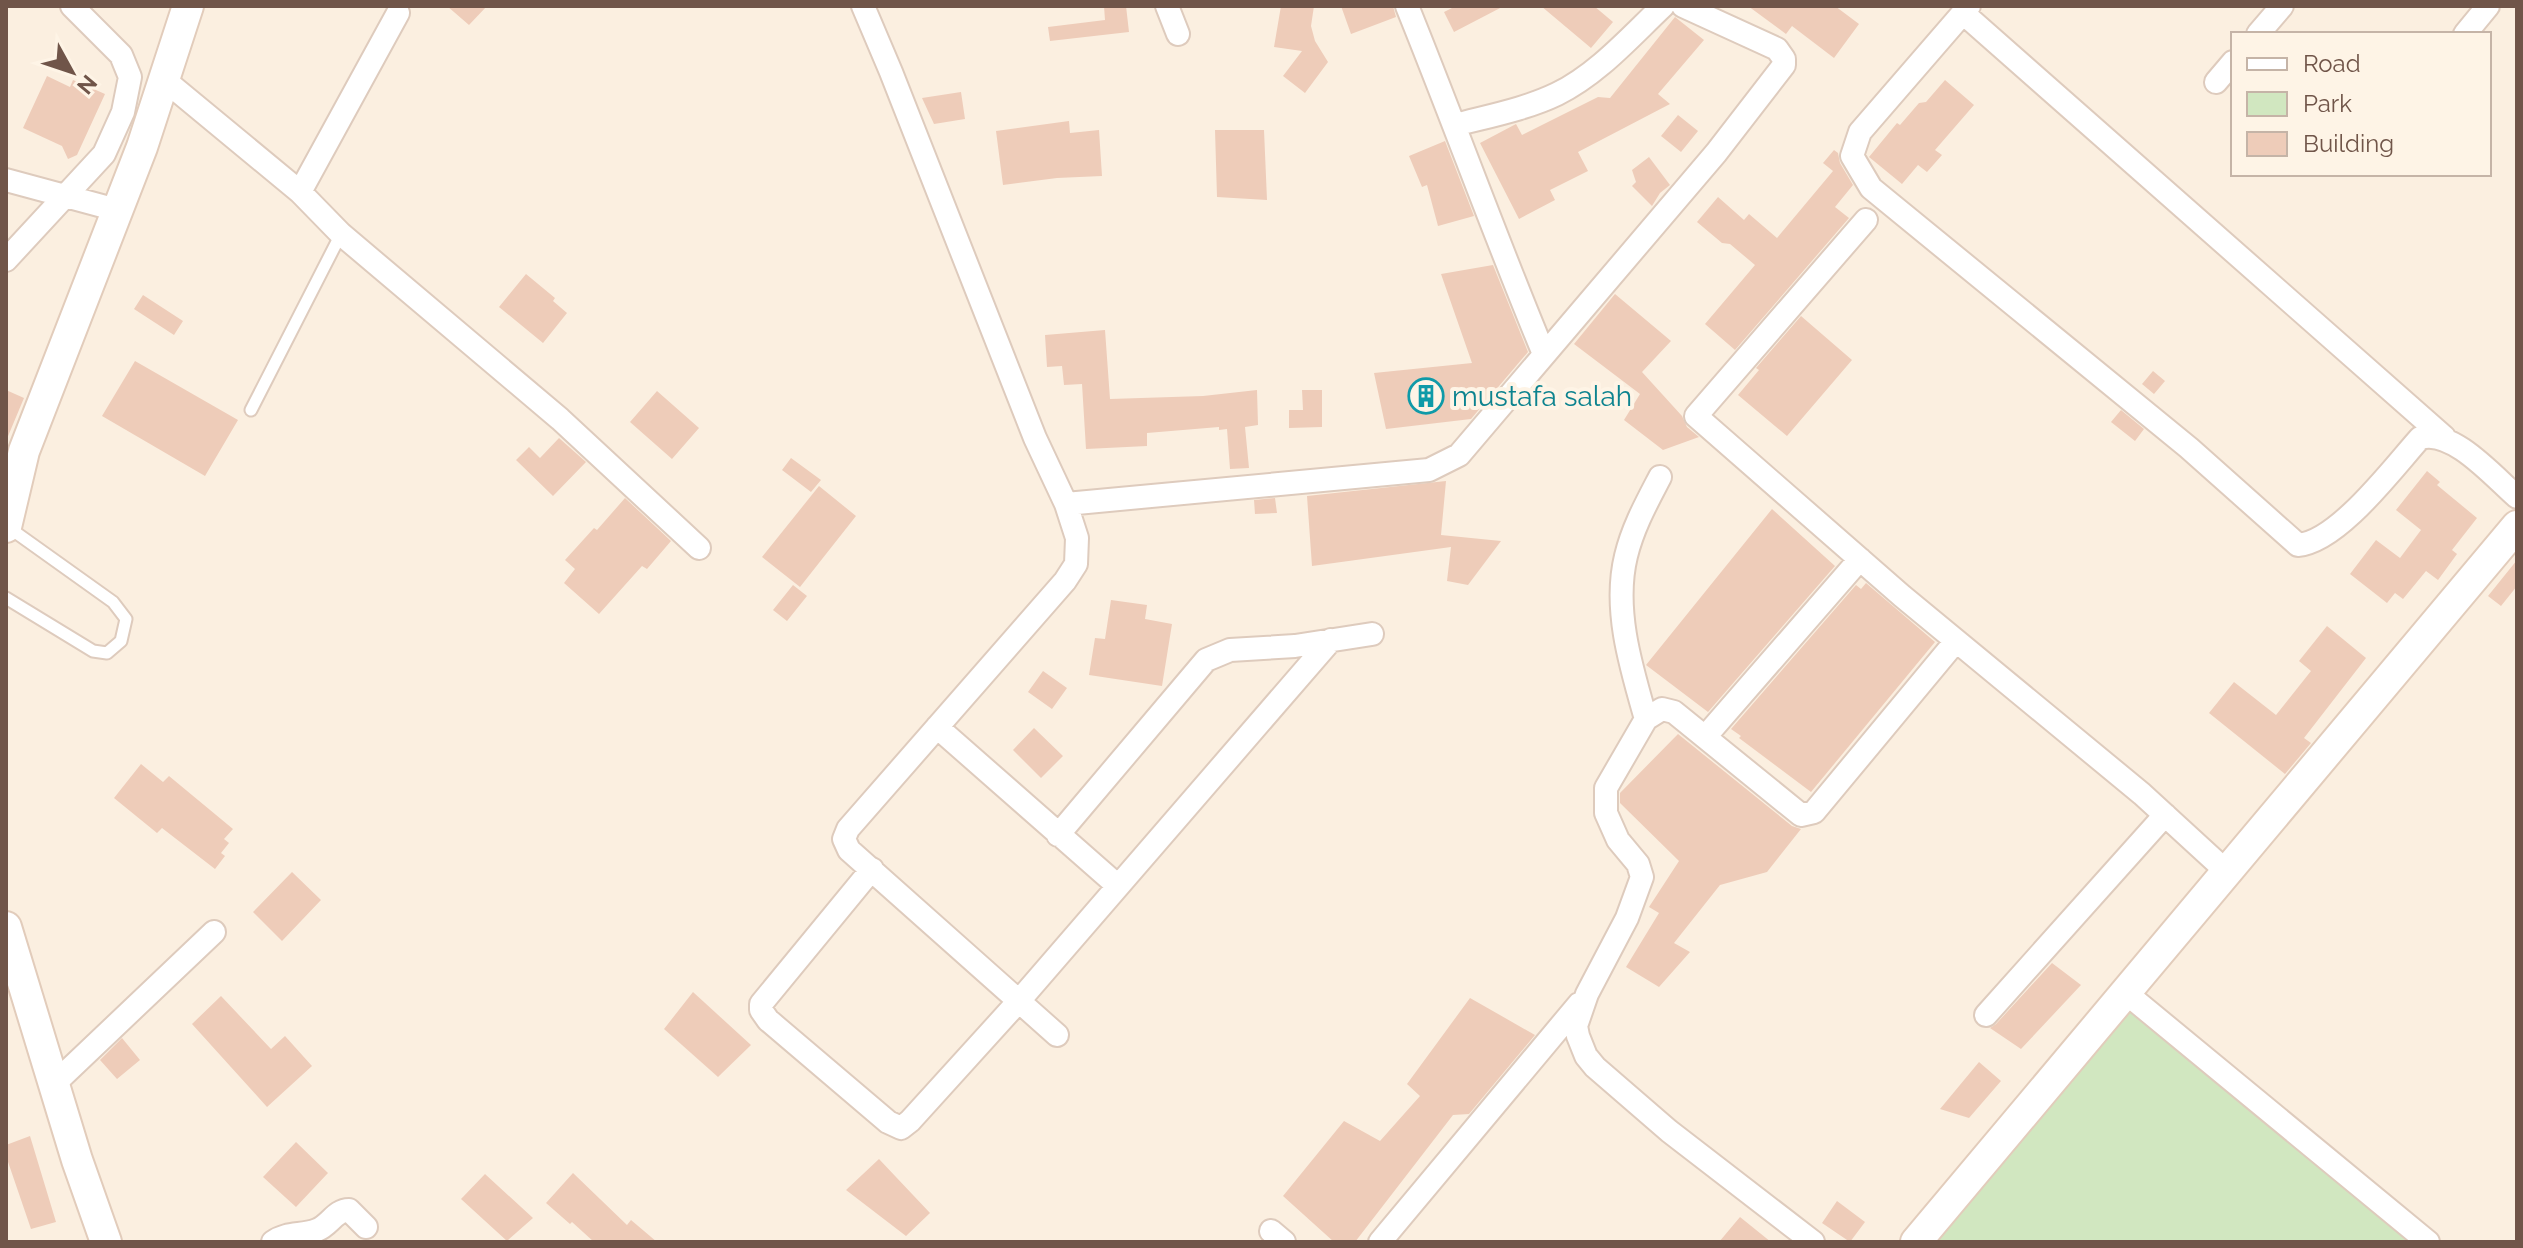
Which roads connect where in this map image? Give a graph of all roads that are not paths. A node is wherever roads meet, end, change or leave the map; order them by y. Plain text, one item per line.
1 (72, 6) edge
2 (188, 6) edge
3 (205, 6) edge
4 (863, 6) edge
5 (1167, 6) edge
6 (1407, 6) edge
7 (1663, 6) edge
8 (1683, 6) edge
9 (2282, 6) edge
10 (2488, 6) edge
11 (1966, 9) edge
12 (398, 13) dead end
13 (2260, 32) edge
14 (2467, 32) edge
15 (1178, 34) dead end
16 (2231, 64) edge
17 (2216, 82) dead end
18 (173, 87) junction
19 (1455, 125) junction
20 (142, 147) junction
21 (6, 180) edge
22 (300, 192) junction
23 (65, 196) junction
24 (117, 210) junction
25 (1866, 220) dead end
26 (341, 234) junction
27 (28, 236) junction
28 (6, 260) edge
29 (6, 278) edge
30 (1544, 354) junction
31 (251, 410) dead end
32 (2444, 437) junction
33 (1660, 477) dead end
34 (2517, 497) edge
35 (1066, 504) junction
36 (6, 526) edge
37 (2517, 526) edge
38 (699, 548) dead end
39 (1860, 559) junction
40 (6, 598) edge
41 (1372, 634) dead end
42 (1331, 640) junction
43 (1956, 641) junction
44 (1646, 719) junction
45 (937, 727) junction
46 (1705, 737) junction
47 (2165, 815) junction
48 (1058, 835) junction
49 (872, 869) junction
50 (2226, 871) junction
51 (1118, 886) junction
52 (6, 927) edge
53 (214, 932) dead end
54 (2126, 993) junction
55 (1587, 994) junction
56 (1018, 1002) junction
57 (1986, 1015) dead end
58 (1057, 1035) dead end
59 (54, 1084) junction
60 (366, 1227) dead end
61 (106, 1242) edge
62 (273, 1242) edge
63 (1380, 1242) edge
64 (1813, 1242) edge
65 (1916, 1242) edge
66 (2428, 1242) edge

1 - 23 street
2 - 20 main road
3 - 18 main road
4 - 35 street
5 - 15 street
6 - 19 street
7 - 19 street
8 - 30 street
9 - 13 street
10 - 14 street
11 - 32 street
11 - 32 street
12 - 22 street
16 - 17 street
18 - 20 main road
18 - 22 street
19 - 30 street
20 - 24 main road
21 - 23 street
22 - 26 street
23 - 24 street
23 - 27 street
24 - 36 main road
25 - 39 street
26 - 31 lane
26 - 38 street
27 - 28 street
27 - 29 street
30 - 35 street
32 - 34 street
33 - 44 street
35 - 45 street
36 - 40 lane
37 - 50 main road
39 - 43 street
39 - 46 street
41 - 42 street
42 - 48 street
42 - 51 street
43 - 46 street
43 - 47 street
44 - 46 street
44 - 55 street
45 - 48 street
45 - 49 street
47 - 50 street
47 - 57 street
48 - 51 street
49 - 56 street
49 - 56 street
50 - 54 main road
51 - 56 street
52 - 59 main road
53 - 59 street
54 - 65 main road
54 - 66 street
55 - 63 street
55 - 64 street
56 - 58 street
59 - 61 main road
60 - 62 street

